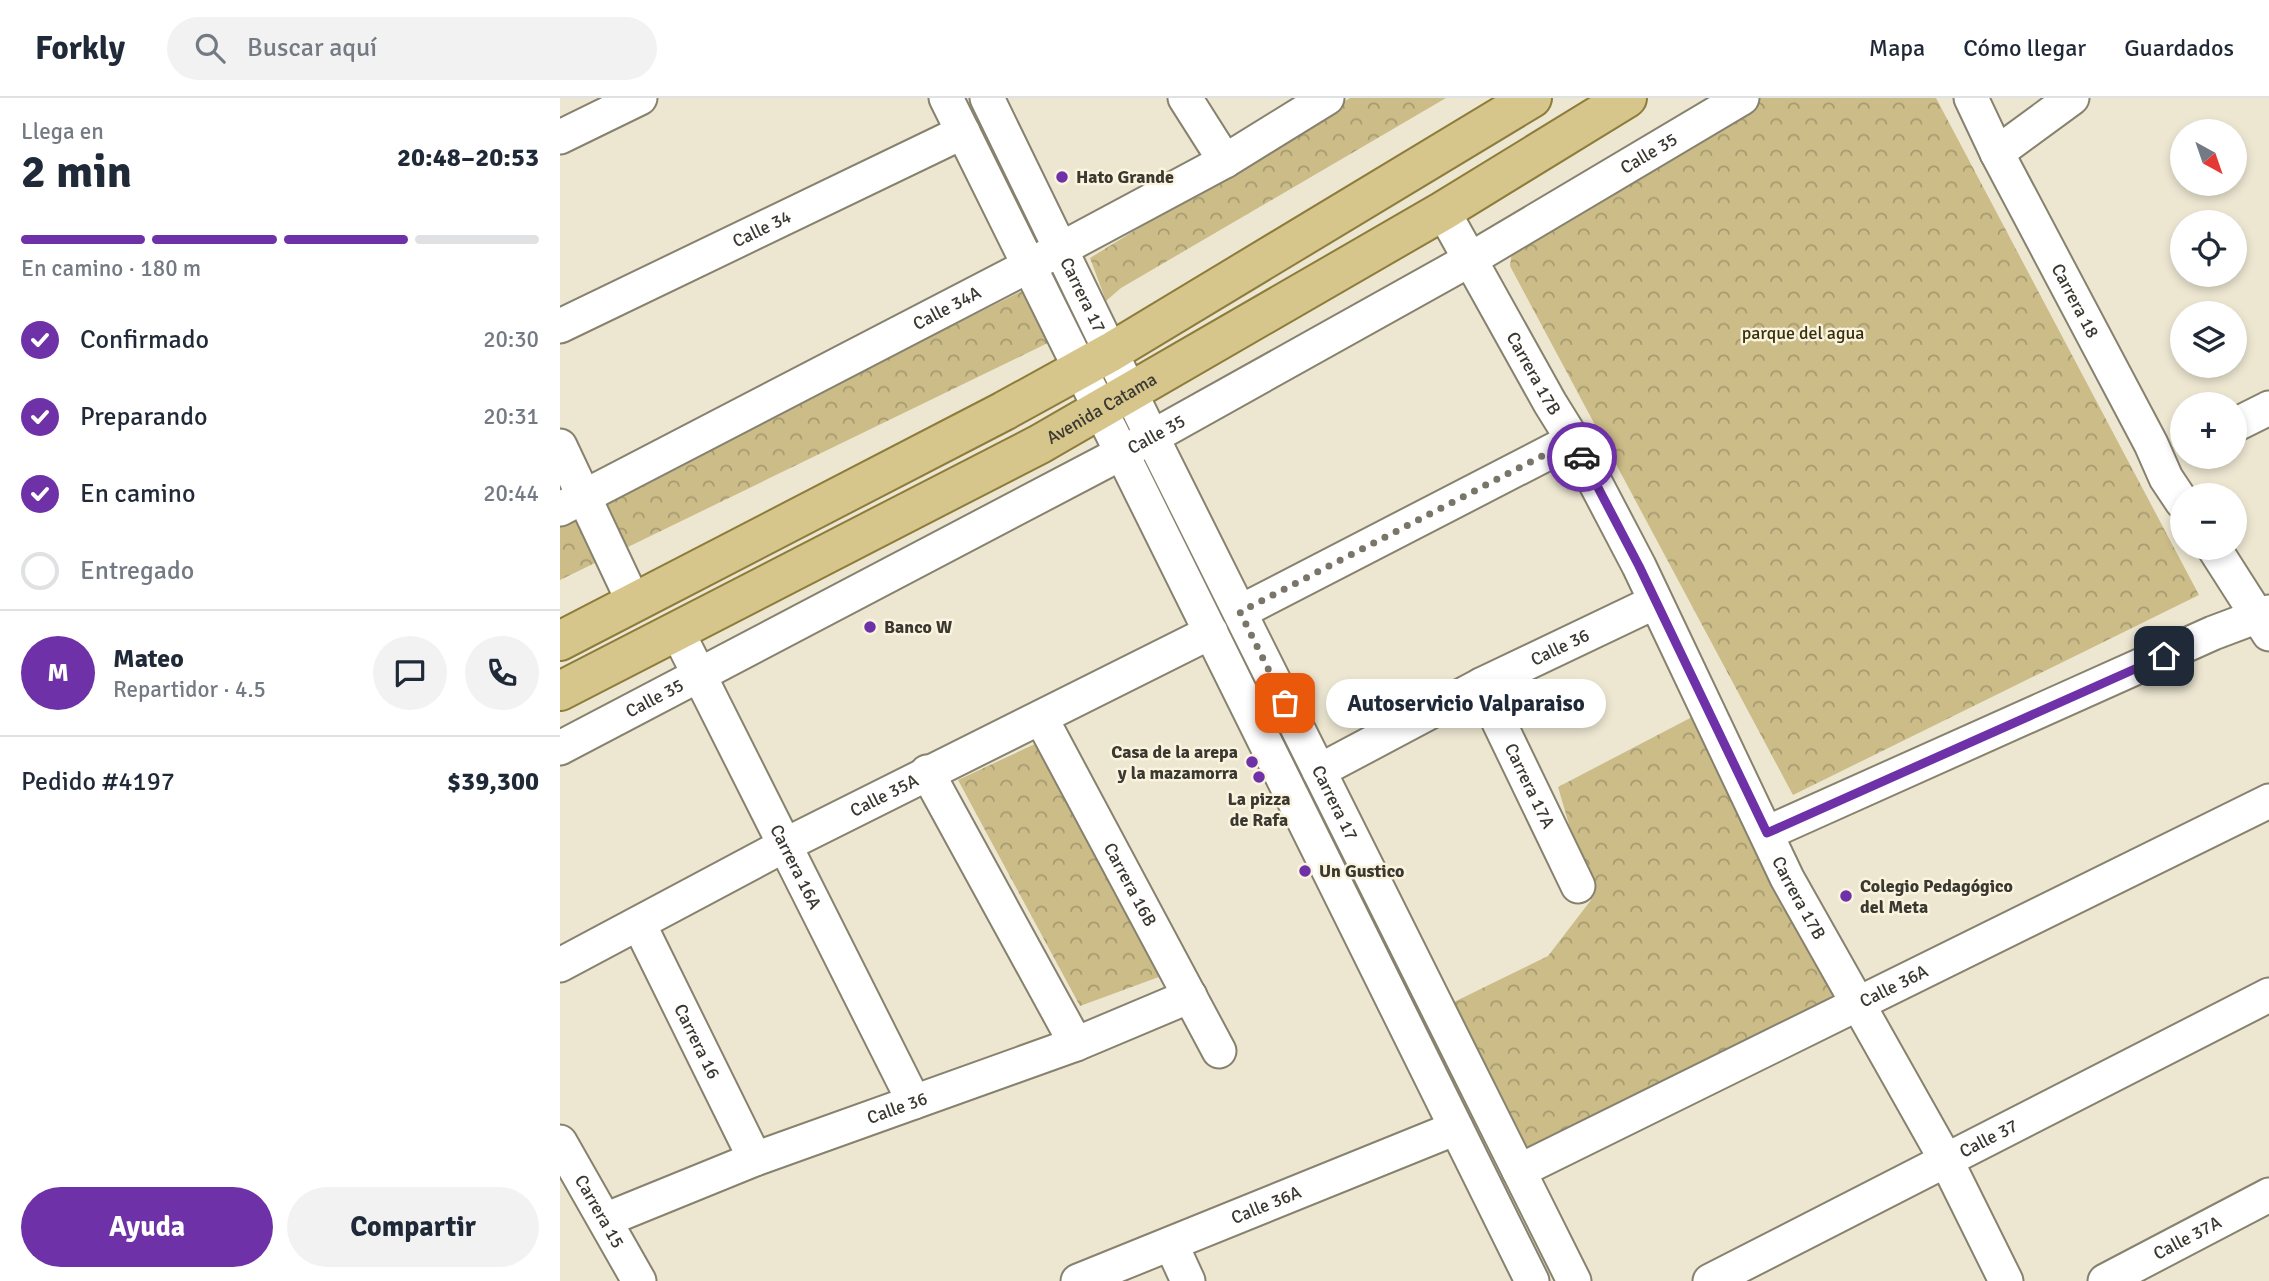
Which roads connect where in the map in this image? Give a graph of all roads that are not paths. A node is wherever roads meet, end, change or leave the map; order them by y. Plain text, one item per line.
1 (640, 98) edge
2 (946, 98) edge
3 (987, 98) edge
4 (1185, 98) edge
5 (1327, 98) edge
6 (1532, 98) edge
7 (1627, 98) edge
8 (1741, 98) edge
9 (1971, 98) edge
10 (2072, 98) edge
11 (963, 132) junction
12 (560, 137) edge
13 (1997, 153) junction
14 (1225, 161) junction
15 (1443, 211) junction
16 (1061, 249) junction
17 (1471, 259) junction
18 (1029, 266) junction
19 (560, 326) edge
20 (1096, 360) junction
21 (1115, 400) junction
22 (2269, 408) edge
23 (2247, 419) edge
24 (1153, 437) junction
25 (1573, 440) junction
26 (560, 446) edge
27 (1122, 453) junction
28 (2170, 455) edge
29 (2170, 460) edge
30 (2170, 485) edge
31 (572, 503) edge
32 (2223, 560) edge
33 (1655, 602) junction
34 (634, 603) junction
35 (1240, 612) junction
36 (2266, 621) edge
37 (677, 631) junction
38 (1211, 632) junction
39 (560, 641) edge
40 (698, 675) junction
41 (1480, 685) junction
42 (560, 691) edge
43 (1041, 718) junction
44 (560, 748) edge
45 (1320, 771) junction
46 (927, 772) junction
47 (2269, 801) edge
48 (1767, 833) junction
49 (785, 845) junction
50 (1578, 886) dead end
51 (639, 924) junction
52 (560, 965) edge
53 (2269, 995) edge
54 (1190, 996) junction
55 (1857, 1006) junction
56 (1076, 1044) junction
57 (1219, 1051) dead end
58 (914, 1102) junction
59 (1456, 1128) junction
60 (560, 1142) edge
61 (755, 1159) junction
62 (1946, 1160) junction
63 (1519, 1171) junction
64 (2269, 1195) edge
65 (605, 1220) junction
66 (1171, 1244) junction
67 (639, 1281) edge
68 (1078, 1281) edge
69 (1188, 1281) edge
70 (1531, 1281) edge
71 (1574, 1281) edge
72 (1710, 1281) edge
73 (2006, 1281) edge
74 (2105, 1281) edge

1 - 12 street
2 - 11 street, Carrera 17
3 - 16 street, Carrera 17
4 - 14 street
5 - 14 street, Calle 34A
6 - 20 main road
7 - 15 main road, Avenida Catama
8 - 17 street, Calle 35
9 - 13 street, Carrera 18
10 - 13 street
11 - 18 street, Carrera 17
11 - 19 street, Calle 34
13 - 28 street, Carrera 18
14 - 16 street, Calle 34A
15 - 17 street, Carrera 17B
15 - 21 main road, Avenida Catama
16 - 18 street, Calle 34A
16 - 20 street, Carrera 17
17 - 24 street, Calle 35
17 - 25 street, Carrera 17B
18 - 20 street, Carrera 17
18 - 31 street, Calle 34A
20 - 21 street, Carrera 17
20 - 34 main road
21 - 24 street, Carrera 17
21 - 27 street, Carrera 17
21 - 37 main road, Avenida Catama
22 - 23 street
24 - 27 street, Calle 35
24 - 35 street, Carrera 17
25 - 33 street, Carrera 17B
25 - 35 street
26 - 31 street
27 - 38 street, Carrera 17
27 - 40 street, Calle 35
29 - 30 street, Carrera 18
31 - 34 street
32 - 36 street
33 - 41 street, Calle 36
33 - 48 street, Carrera 17B
34 - 39 main road
35 - 45 street, Carrera 17
36 - 48 street
37 - 40 street, Carrera 16A
37 - 42 main road, Avenida Catama
38 - 43 street, Calle 35A
38 - 59 street, Carrera 17
40 - 44 street, Calle 35
40 - 49 street, Carrera 16A
41 - 45 street, Calle 36
41 - 50 street, Carrera 17A
43 - 46 street, Calle 35A
43 - 54 street, Carrera 16B
45 - 63 street, Carrera 17
46 - 49 street, Calle 35A
46 - 56 street
47 - 55 street, Calle 36A
48 - 55 street, Carrera 17B
49 - 51 street, Calle 35A
49 - 58 street, Carrera 16A
51 - 52 street, Calle 35A
51 - 61 street, Carrera 16
53 - 62 street, Calle 37
54 - 56 street, Calle 36
54 - 57 street, Carrera 16B
55 - 62 street, Carrera 17B
55 - 63 street, Calle 36A
56 - 58 street, Calle 36
58 - 61 street, Calle 36
59 - 66 street, Calle 36A
59 - 70 street, Carrera 17
60 - 65 street, Carrera 15
61 - 65 street, Calle 36
62 - 72 street, Calle 37
62 - 73 street, Carrera 17B
63 - 71 street, Carrera 17
64 - 74 street, Calle 37A
65 - 67 street, Carrera 15
66 - 68 street, Calle 36A
66 - 69 street

